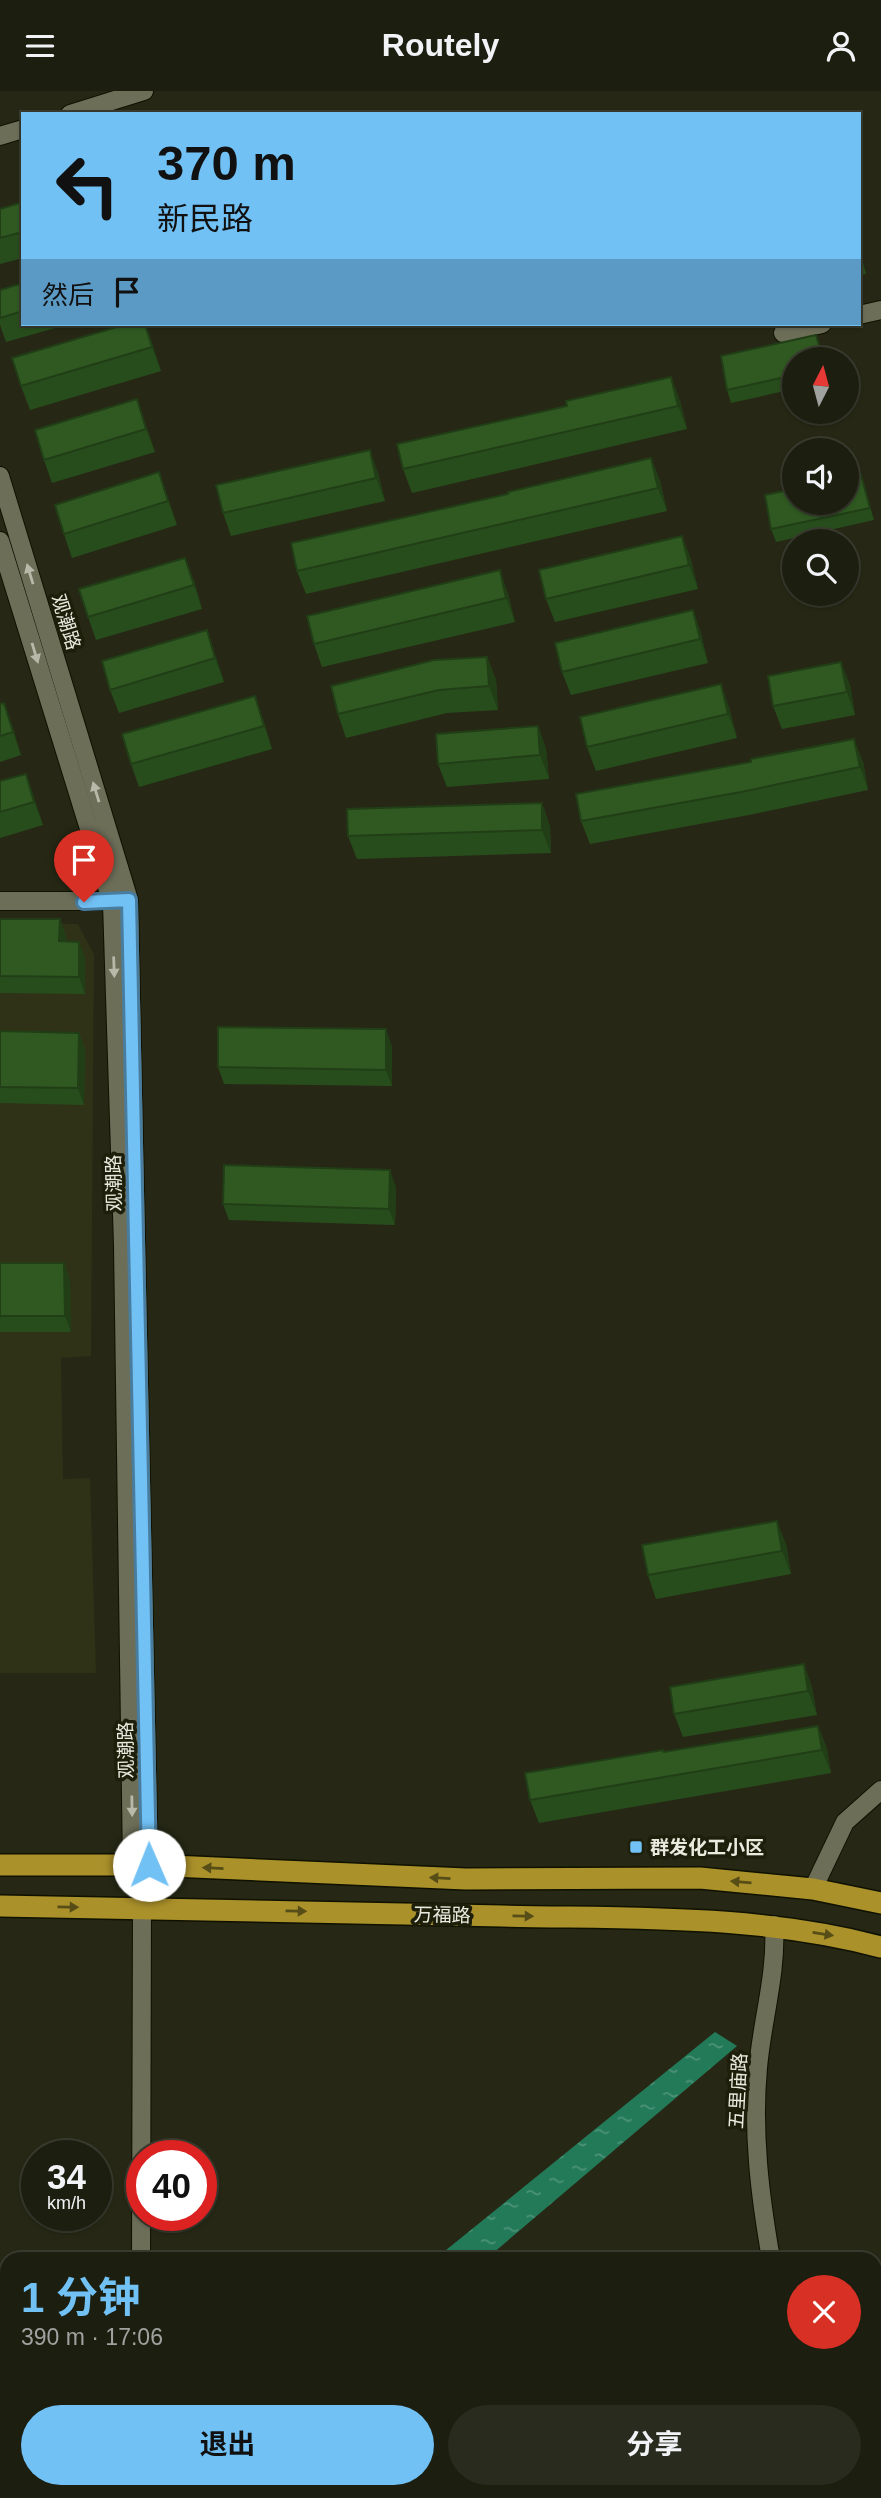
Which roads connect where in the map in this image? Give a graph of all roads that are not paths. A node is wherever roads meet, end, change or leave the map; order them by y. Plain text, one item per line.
1 (144, 91) edge
2 (76, 112) edge
3 (21, 130) edge
4 (0, 136) edge
5 (881, 310) edge
6 (861, 315) edge
7 (813, 326) edge
8 (783, 333) dead end
9 (0, 476) edge
10 (0, 541) edge
11 (0, 901) edge
12 (120, 902) junction
13 (881, 1790) edge
14 (0, 1865) edge
15 (141, 1865) junction
16 (813, 1889) junction
17 (881, 1903) edge
18 (0, 1906) edge
19 (142, 1908) junction
20 (774, 1925) junction
21 (881, 1947) edge
22 (141, 2252) edge
23 (770, 2252) edge

1 - 2 street
3 - 4 street
5 - 6 street
7 - 8 street
12 -> 9 street, 观潮路
10 -> 12 street, 观潮路
11 - 12 street
12 - 15 street, 观潮路
13 - 16 street
14 - 15 main road, 万福路
16 -> 15 main road, 万福路
15 - 19 street, 观潮路
16 - 17 main road, 万福路
18 -> 19 main road, 万福路
19 -> 20 main road, 万福路
19 - 22 street, 观潮路
20 -> 21 main road, 万福路
20 - 23 street, 五里庙路

